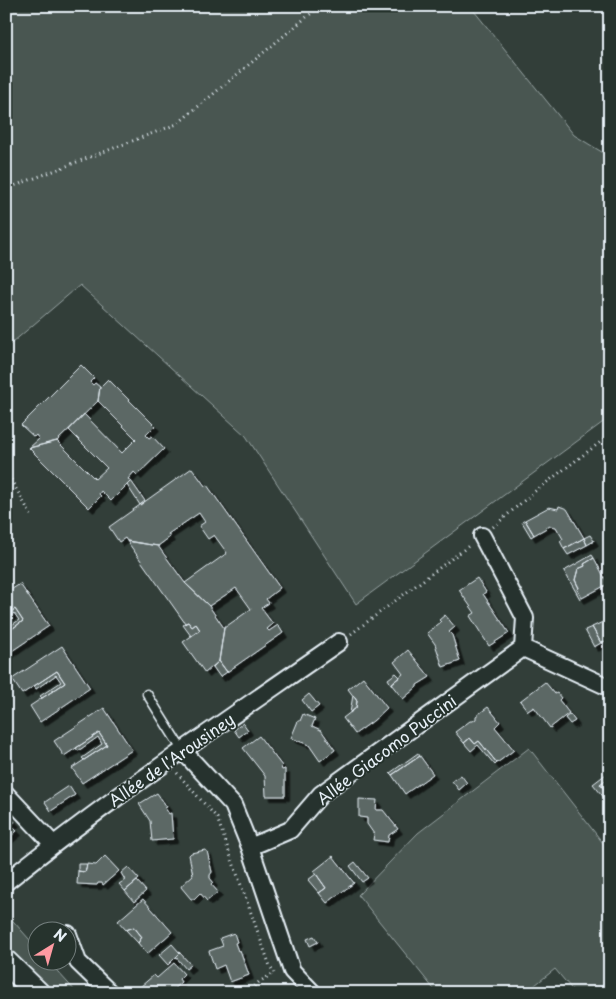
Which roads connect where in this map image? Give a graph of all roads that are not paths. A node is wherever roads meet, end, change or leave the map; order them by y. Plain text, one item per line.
1 (482, 536) dead end
2 (340, 642) dead end
3 (523, 648) junction
4 (610, 684) edge
5 (147, 694) dead end
6 (176, 754) junction
7 (6, 794) edge
8 (53, 844) junction
9 (250, 847) junction
10 (6, 882) edge
11 (6, 962) edge
12 (78, 962) edge
13 (38, 993) edge
14 (110, 993) edge
15 (312, 993) edge

1 - 3 street
2 - 6 street, Allée de l'Arousiney
3 - 4 street
3 - 9 street, Allée Giacomo Puccini
5 - 6 lane
6 - 8 street, Allée de l'Arousiney
6 - 9 street
7 - 8 street
8 - 10 street, Allée de l'Arousiney
9 - 15 street
11 - 13 main road
12 - 14 street

